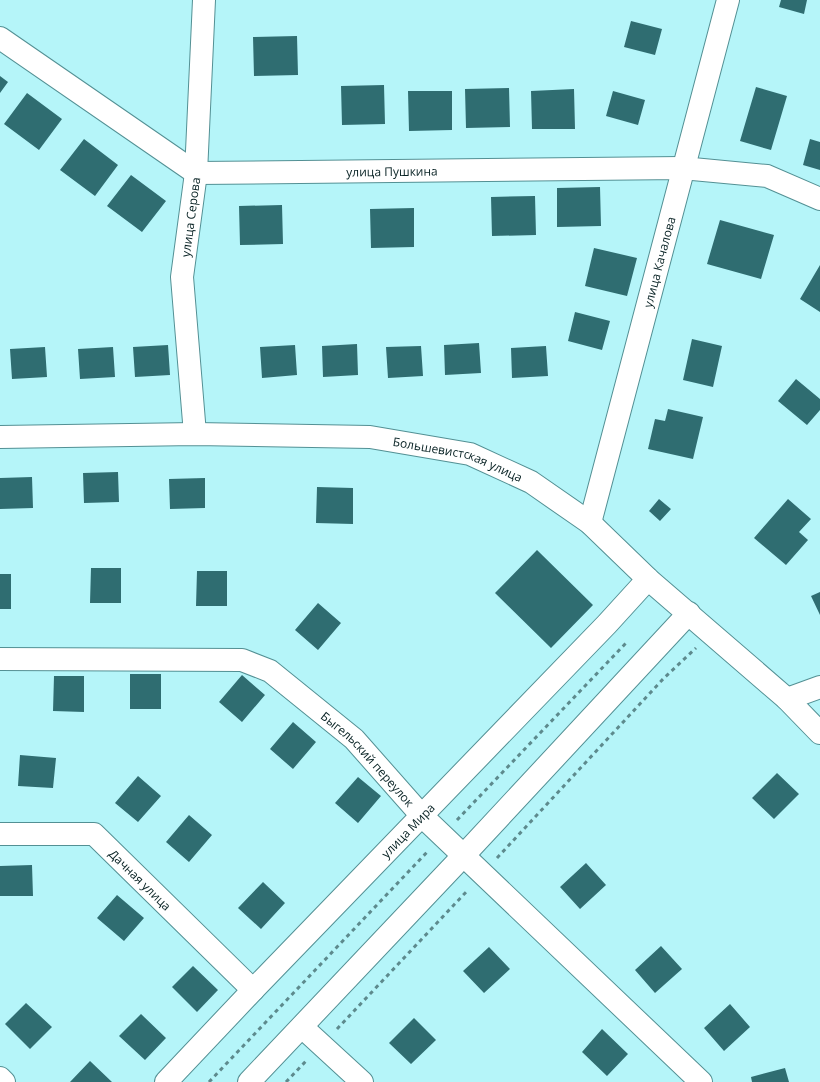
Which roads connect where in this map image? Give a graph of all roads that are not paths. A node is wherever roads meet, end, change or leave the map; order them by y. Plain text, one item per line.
1 (204, 0) edge
2 (728, 0) edge
3 (0, 38) edge
4 (682, 168) junction
5 (196, 174) junction
6 (820, 199) edge
7 (195, 434) junction
8 (0, 437) edge
9 (590, 524) junction
10 (648, 579) junction
11 (689, 613) junction
12 (0, 659) edge
13 (820, 687) edge
14 (787, 699) junction
15 (820, 733) edge
16 (422, 816) junction
17 (0, 834) edge
18 (464, 855) junction
19 (253, 990) junction
20 (302, 1027) junction
21 (0, 1078) edge
22 (4, 1082) edge
23 (166, 1082) edge
24 (249, 1082) edge
25 (362, 1082) edge
26 (701, 1082) edge

1 - 5 street, улица Серова
2 - 4 street, улица Качалова
3 - 5 street
4 - 5 street, улица Пушкина
4 - 6 street, улица Пушкина
4 - 9 street, улица Качалова
5 - 7 street, улица Серова
7 - 8 street, Большевистская улица
7 - 9 street, Большевистская улица
9 - 10 street, Большевистская улица
10 - 11 street, Большевистская улица
10 - 16 street, улица Мира
11 - 14 street, Большевистская улица
11 - 18 street
12 - 16 street, Быгельский переулок
13 - 14 street
14 - 15 street, Большевистская улица
16 - 18 street, Быгельский переулок
16 - 19 street, улица Мира
17 - 19 street, Дачная улица
18 - 20 street
18 - 26 street, Быгельский переулок
19 - 23 street, улица Мира
20 - 24 street
20 - 25 street
21 - 22 street

